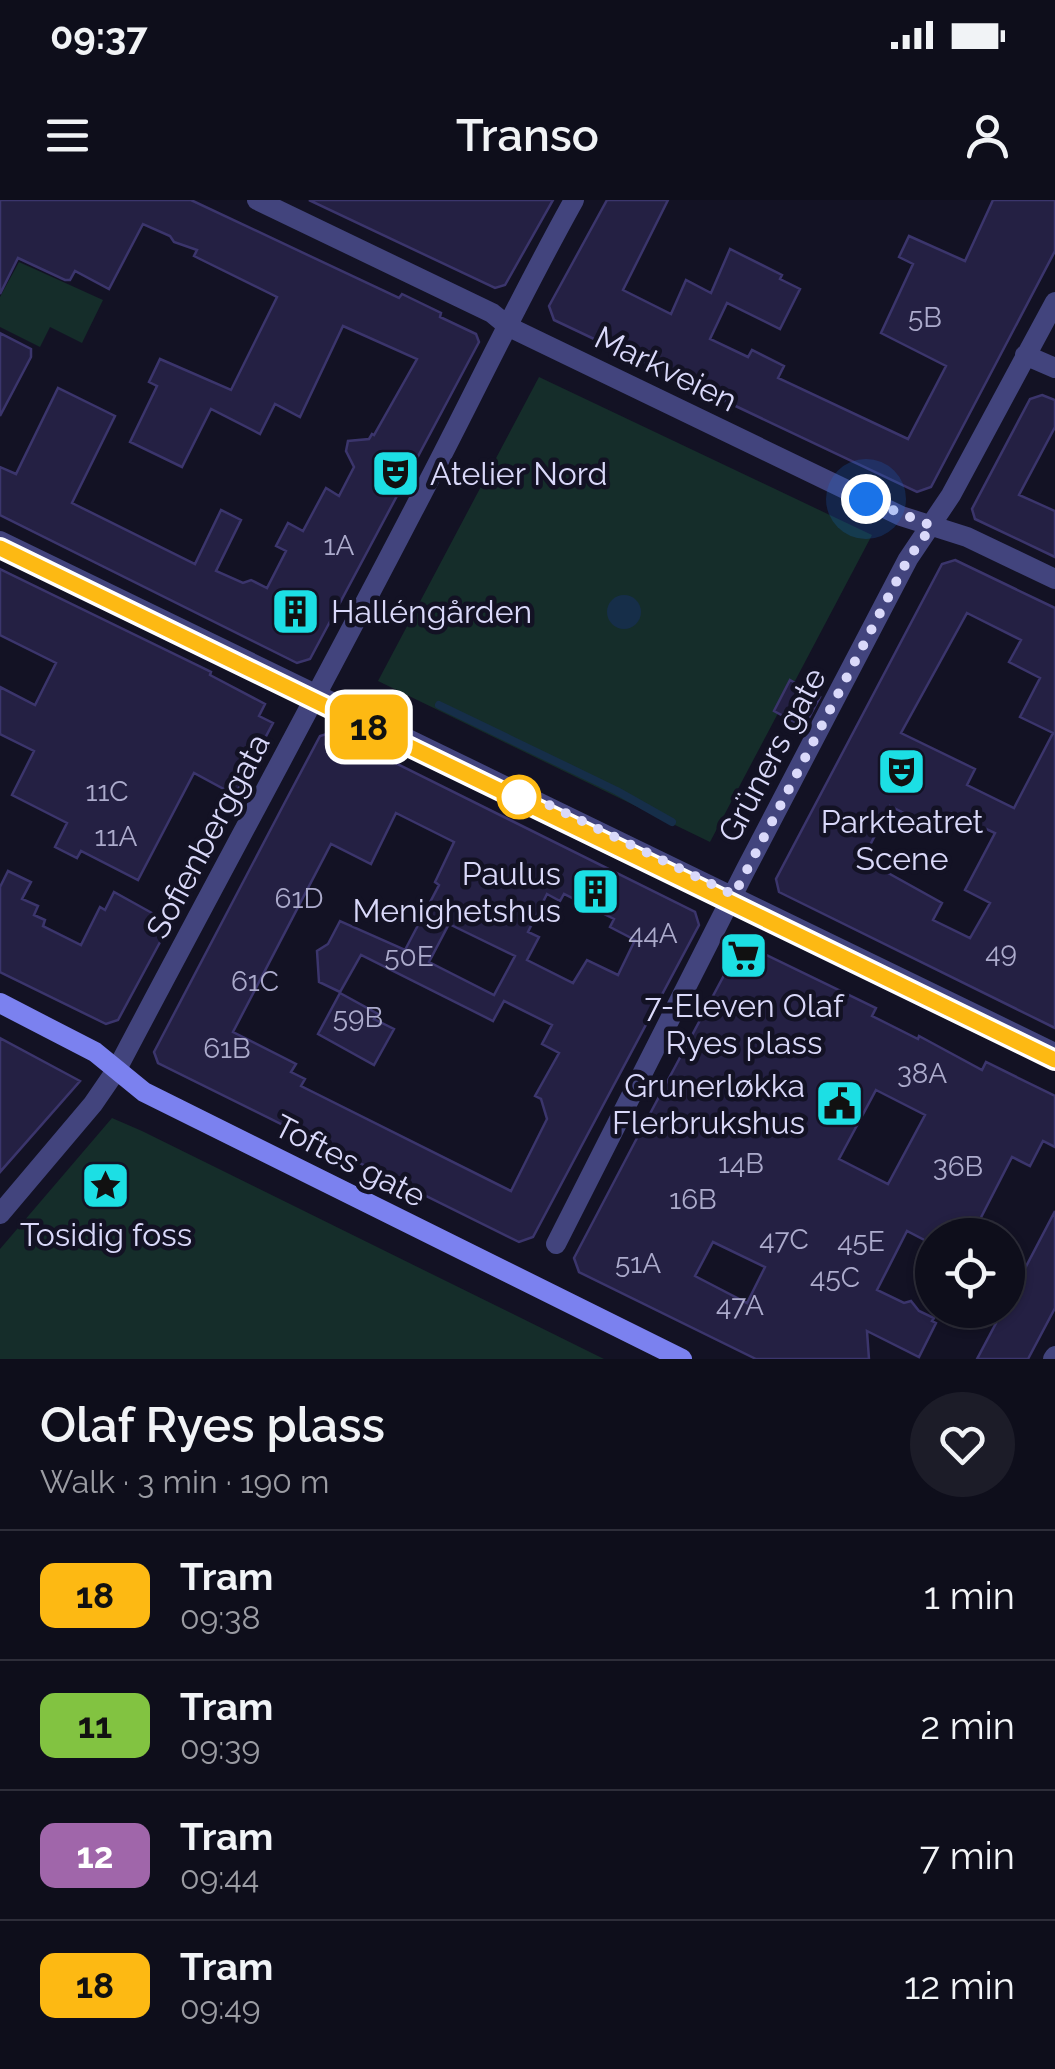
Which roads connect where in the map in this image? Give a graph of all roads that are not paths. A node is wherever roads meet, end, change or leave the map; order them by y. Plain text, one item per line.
1 (256, 200) edge
2 (574, 200) edge
3 (1055, 302) edge
4 (509, 327) junction
5 (1026, 355) junction
6 (1055, 368) edge
7 (932, 526) junction
8 (0, 540) edge
9 (1055, 579) edge
10 (317, 696) junction
11 (734, 895) junction
12 (0, 1003) edge
13 (1055, 1053) edge
14 (117, 1070) junction
15 (0, 1214) edge
16 (556, 1244) dead end
17 (682, 1359) edge

1 - 4 street, Markveien
2 - 4 street, Sofienberggata
3 - 5 street, Grüners gate
4 - 7 street, Markveien
4 - 10 street, Sofienberggata
5 - 6 street
5 - 7 street, Grüners gate
7 - 9 street, Markveien
7 - 11 street, Grüners gate
8 - 10 street
10 - 11 street
10 - 14 street, Sofienberggata
11 - 13 street
11 - 16 street, Grüners gate
12 - 14 main road, Toftes gate
14 - 15 street, Sofienberggata
14 - 17 main road, Toftes gate

